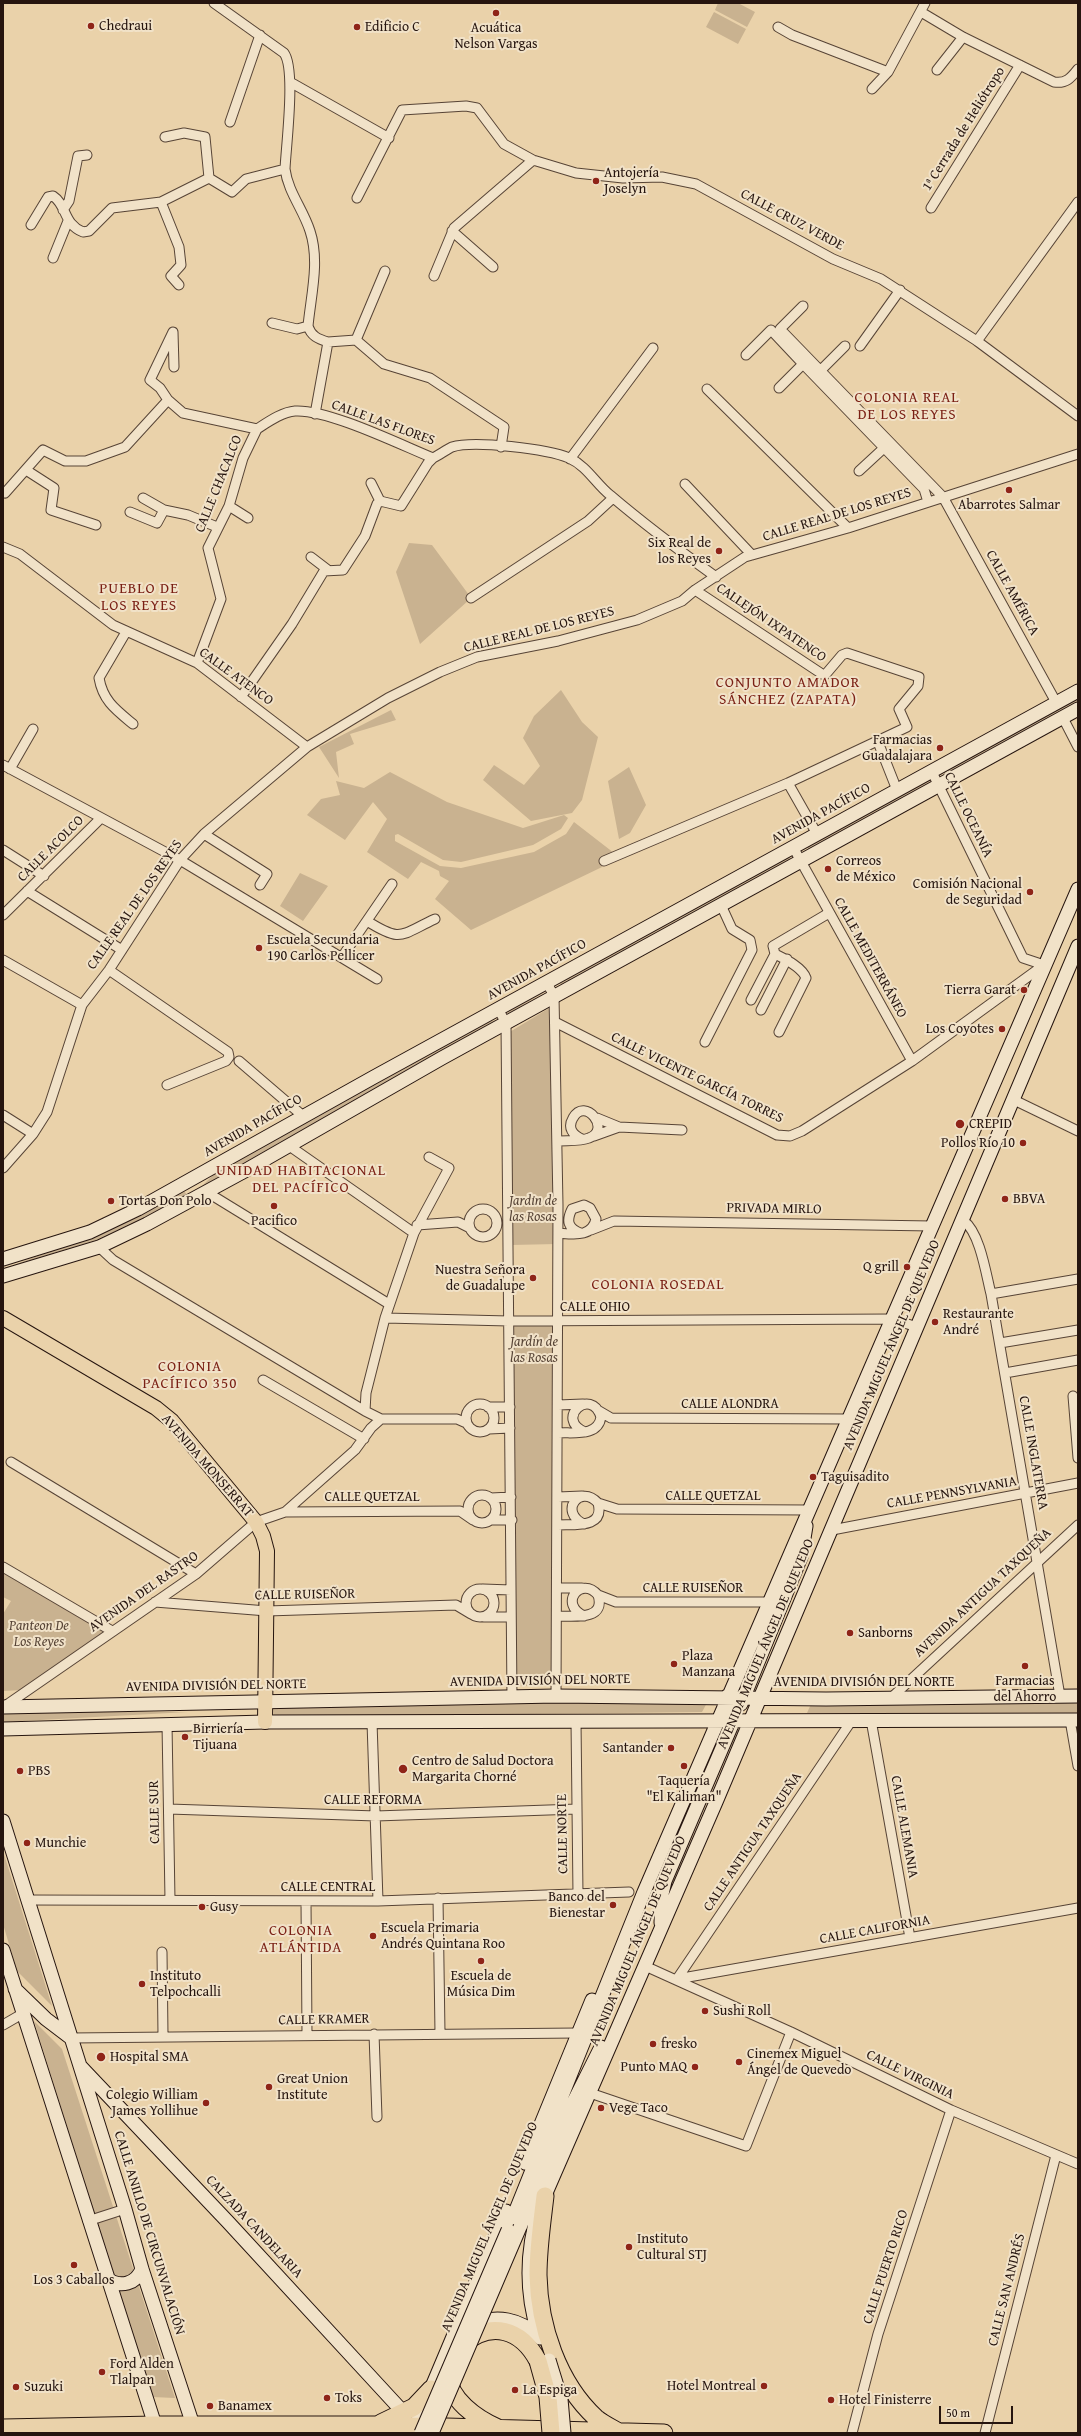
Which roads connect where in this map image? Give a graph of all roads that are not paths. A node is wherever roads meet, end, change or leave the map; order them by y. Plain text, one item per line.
1 (214, 3) edge
2 (923, 7) edge
3 (778, 27) dead end
4 (260, 35) junction
5 (963, 37) junction
6 (1020, 65) junction
7 (1078, 69) edge
8 (937, 70) dead end
9 (888, 72) junction
10 (290, 82) junction
11 (872, 89) dead end
12 (230, 122) dead end
13 (165, 138) dead end
14 (388, 138) junction
15 (87, 155) dead end
16 (533, 160) junction
17 (285, 169) junction
18 (209, 178) junction
19 (357, 198) dead end
20 (161, 202) junction
21 (1078, 202) edge
22 (931, 208) dead end
23 (63, 210) junction
24 (68, 221) junction
25 (31, 225) dead end
26 (452, 231) junction
27 (53, 258) dead end
28 (493, 267) dead end
29 (385, 271) dead end
30 (434, 276) dead end
31 (179, 285) dead end
32 (900, 290) junction
33 (803, 306) dead end
34 (272, 323) dead end
35 (308, 326) junction
36 (356, 340) junction
37 (977, 341) junction
38 (328, 342) junction
39 (845, 346) dead end
40 (860, 346) dead end
41 (653, 348) dead end
42 (746, 355) dead end
43 (803, 364) junction
44 (174, 368) dead end
45 (821, 370) junction
46 (779, 388) dead end
47 (707, 389) dead end
48 (168, 400) junction
49 (315, 414) junction
50 (1078, 416) edge
51 (257, 429) junction
52 (502, 447) junction
53 (885, 447) junction
54 (1078, 454) edge
55 (433, 458) junction
56 (570, 458) junction
57 (26, 470) junction
58 (859, 471) dead end
59 (371, 483) dead end
60 (685, 484) dead end
61 (4, 494) edge
62 (943, 497) junction
63 (143, 498) dead end
64 (613, 498) junction
65 (380, 501) junction
66 (928, 502) junction
67 (229, 506) junction
68 (164, 510) junction
69 (130, 512) dead end
70 (248, 518) dead end
71 (96, 525) dead end
72 (217, 527) junction
73 (848, 528) junction
74 (3, 547) edge
75 (752, 555) junction
76 (311, 557) dead end
77 (328, 570) junction
78 (716, 577) junction
79 (695, 590) junction
80 (471, 598) dead end
81 (126, 632) junction
82 (197, 663) junction
83 (1078, 691) edge
84 (241, 697) junction
85 (1057, 704) junction
86 (1078, 709) edge
87 (1063, 718) junction
88 (133, 724) dead end
89 (33, 729) dead end
90 (878, 742) junction
91 (307, 747) junction
92 (1078, 747) edge
93 (7, 767) edge
94 (932, 772) junction
95 (788, 783) junction
96 (939, 786) junction
97 (897, 790) junction
98 (101, 818) junction
99 (204, 834) junction
100 (817, 834) junction
101 (793, 847) junction
102 (3, 850) edge
103 (180, 860) junction
104 (604, 861) dead end
105 (801, 862) junction
106 (44, 876) junction
107 (392, 884) dead end
108 (260, 885) dead end
109 (1078, 889) edge
110 (27, 891) junction
111 (721, 905) junction
112 (829, 912) junction
113 (3, 915) edge
114 (435, 919) dead end
115 (367, 921) junction
116 (1078, 946) edge
117 (122, 950) junction
118 (776, 954) junction
119 (342, 957) junction
120 (3, 960) edge
121 (787, 960) junction
122 (1044, 966) junction
123 (109, 970) junction
124 (377, 979) dead end
125 (547, 983) junction
126 (554, 996) junction
127 (751, 1000) dead end
128 (82, 1005) junction
129 (498, 1010) junction
130 (761, 1010) dead end
131 (555, 1022) junction
132 (506, 1024) junction
133 (780, 1032) dead end
134 (705, 1042) dead end
135 (239, 1061) dead end
136 (912, 1061) junction
137 (167, 1085) dead end
138 (1014, 1100) junction
139 (581, 1111) junction
140 (557, 1113) junction
141 (3, 1115) edge
142 (303, 1116) junction
143 (596, 1118) junction
144 (619, 1127) junction
145 (682, 1130) dead end
146 (1078, 1131) edge
147 (33, 1134) junction
148 (594, 1136) junction
149 (582, 1139) junction
150 (557, 1141) junction
151 (288, 1145) junction
152 (429, 1157) dead end
153 (3, 1168) edge
154 (191, 1180) junction
155 (202, 1193) junction
156 (558, 1205) junction
157 (578, 1206) junction
158 (508, 1211) junction
159 (492, 1212) junction
160 (594, 1213) junction
161 (473, 1214) junction
162 (614, 1221) junction
163 (964, 1221) junction
164 (458, 1222) junction
165 (932, 1226) junction
166 (470, 1228) junction
167 (415, 1229) junction
168 (591, 1230) junction
169 (508, 1233) junction
170 (558, 1233) junction
171 (493, 1234) junction
172 (580, 1234) junction
173 (98, 1247) junction
174 (3, 1259) edge
175 (3, 1276) edge
176 (1078, 1279) edge
177 (992, 1294) junction
178 (389, 1304) junction
179 (3, 1318) edge
180 (385, 1318) junction
181 (892, 1319) junction
182 (509, 1321) junction
183 (558, 1321) junction
184 (917, 1327) junction
185 (1078, 1330) edge
186 (1000, 1343) junction
187 (1078, 1360) edge
188 (1005, 1373) junction
189 (263, 1380) dead end
190 (1073, 1396) dead end
191 (583, 1404) junction
192 (558, 1405) junction
193 (488, 1407) junction
194 (510, 1407) junction
195 (365, 1411) junction
196 (599, 1411) junction
197 (611, 1418) junction
198 (848, 1418) junction
199 (381, 1419) junction
200 (466, 1419) junction
201 (510, 1428) junction
202 (596, 1428) junction
203 (490, 1429) junction
204 (585, 1432) junction
205 (558, 1433) junction
206 (364, 1439) junction
207 (1078, 1458) edge
208 (11, 1462) dead end
209 (1078, 1483) edge
210 (1025, 1494) junction
211 (582, 1496) junction
212 (511, 1497) junction
213 (558, 1497) junction
214 (491, 1498) junction
215 (471, 1500) junction
216 (598, 1503) junction
217 (617, 1509) junction
218 (808, 1510) junction
219 (460, 1511) junction
220 (285, 1512) junction
221 (472, 1520) junction
222 (491, 1520) junction
223 (512, 1520) junction
224 (595, 1520) junction
225 (256, 1522) junction
226 (584, 1524) junction
227 (1078, 1524) edge
228 (557, 1525) junction
229 (832, 1530) junction
230 (1037, 1561) junction
231 (3, 1567) edge
232 (196, 1574) junction
233 (557, 1588) junction
234 (582, 1588) junction
235 (482, 1589) junction
236 (511, 1590) junction
237 (470, 1593) junction
238 (598, 1595) junction
239 (155, 1602) junction
240 (616, 1602) junction
241 (769, 1602) junction
242 (456, 1605) junction
243 (267, 1611) junction
244 (595, 1612) junction
245 (471, 1614) junction
246 (557, 1616) junction
247 (584, 1616) junction
248 (484, 1617) junction
249 (511, 1617) junction
250 (112, 1631) junction
251 (556, 1696) junction
252 (727, 1696) junction
253 (1060, 1696) junction
254 (1078, 1696) edge
255 (512, 1697) junction
256 (744, 1697) junction
257 (759, 1698) junction
258 (891, 1698) junction
259 (265, 1700) junction
260 (4, 1706) edge
261 (717, 1720) junction
262 (734, 1720) junction
263 (750, 1720) junction
264 (852, 1720) junction
265 (871, 1720) junction
266 (1074, 1720) edge
267 (576, 1721) junction
268 (265, 1722) junction
269 (372, 1722) junction
270 (167, 1724) junction
271 (3, 1729) edge
272 (1078, 1766) edge
273 (169, 1809) junction
274 (577, 1809) junction
275 (376, 1816) junction
276 (3, 1821) edge
277 (629, 1892) dead end
278 (578, 1895) junction
279 (438, 1898) junction
280 (27, 1900) junction
281 (170, 1900) junction
282 (306, 1901) junction
283 (378, 1901) junction
284 (1078, 1908) edge
285 (661, 1929) junction
286 (910, 1938) junction
287 (3, 1950) edge
288 (162, 1952) dead end
289 (615, 1965) junction
290 (645, 1966) junction
291 (3, 1974) edge
292 (677, 1979) junction
293 (16, 1989) junction
294 (631, 1998) junction
295 (22, 2014) junction
296 (3, 2025) edge
297 (791, 2032) junction
298 (440, 2033) junction
299 (577, 2033) junction
300 (374, 2034) junction
301 (164, 2035) junction
302 (307, 2035) junction
303 (71, 2038) junction
304 (79, 2065) junction
305 (590, 2093) junction
306 (951, 2110) junction
307 (376, 2117) dead end
308 (1056, 2155) junction
309 (1078, 2164) edge
310 (545, 2196) junction
311 (125, 2209) junction
312 (88, 2221) junction
313 (508, 2229) junction
314 (533, 2231) junction
315 (142, 2269) junction
316 (107, 2279) junction
317 (540, 2338) junction
318 (452, 2341) junction
319 (543, 2361) junction
320 (431, 2389) junction
321 (404, 2413) junction
322 (155, 2424) junction
323 (193, 2424) junction
324 (374, 2425) junction
325 (3, 2428) edge
326 (418, 2430) edge
327 (506, 2430) junction
328 (617, 2431) junction
329 (432, 2433) edge
330 (551, 2433) edge
331 (564, 2433) edge
332 (664, 2433) edge
333 (852, 2433) edge
334 (985, 2433) edge

1 - 4 street
2 - 5 street
2 - 9 street
3 - 9 street
4 - 10 street
4 - 12 street
5 - 6 street
5 - 8 street
6 - 7 street
6 - 22 street, 1ª Cerrada de Heliótropo
9 - 11 street
10 - 14 street
10 - 17 street
13 - 18 street
14 - 16 street, CALLE CRUZ VERDE
14 - 19 street
15 - 23 street
16 - 26 street
16 - 32 street, CALLE CRUZ VERDE
17 - 18 street
17 - 35 street
18 - 20 street
20 - 24 street
20 - 31 street
21 - 37 street
23 - 24 street
23 - 25 street
24 - 27 street
26 - 28 street
26 - 30 street
29 - 36 street
32 - 37 street, CALLE CRUZ VERDE
32 - 40 street
33 - 45 street, CALLE AMÉRICA
34 - 35 street
35 - 38 street
36 - 38 street
36 - 52 street
37 - 50 street, CALLE CRUZ VERDE
38 - 49 street
39 - 45 street
41 - 56 street
42 - 43 street
43 - 46 street
43 - 53 street
44 - 48 street
45 - 62 street, CALLE AMÉRICA
47 - 73 street
48 - 51 street
48 - 57 street
49 - 51 street, CALLE LAS FLORES
49 - 55 street, CALLE LAS FLORES
51 - 67 street, CALLE CHACALCO
52 - 55 street, CALLE LAS FLORES
52 - 56 street, CALLE LAS FLORES
53 - 58 street
53 - 66 street
54 - 62 street, CALLE REAL DE LOS REYES
55 - 65 street
56 - 64 street, CALLE LAS FLORES
57 - 61 street
57 - 71 street
59 - 65 street
60 - 75 street
62 - 66 street, CALLE REAL DE LOS REYES
62 - 85 street, CALLE AMÉRICA
63 - 68 street
64 - 78 street, CALLE LAS FLORES
64 - 80 street
65 - 77 street
66 - 73 street, CALLE REAL DE LOS REYES
67 - 70 street
67 - 72 street, CALLE CHACALCO
68 - 69 street
68 - 72 street
72 - 82 street, CALLE CHACALCO
73 - 75 street, CALLE REAL DE LOS REYES
74 - 81 street, CALLE ATENCO
75 - 78 street, CALLE REAL DE LOS REYES
76 - 77 street
77 - 84 street
78 - 79 street, CALLE REAL DE LOS REYES
79 - 90 street, CALLEJÓN IXPATENCO
79 - 91 street, CALLE REAL DE LOS REYES
81 - 82 street, CALLE ATENCO
81 - 88 street
82 - 84 street, CALLE ATENCO
83 - 85 main road, AVENIDA PACÍFICO
84 - 91 street, CALLE ATENCO
85 - 94 main road, AVENIDA PACÍFICO
86 - 87 main road
87 - 92 street
87 - 96 main road
89 - 93 street
90 - 95 street, CALLEJÓN IXPATENCO
90 - 97 street
91 - 99 street, CALLE REAL DE LOS REYES
93 - 98 street
94 - 96 street, CALLE OCEANÍA
94 - 97 main road, AVENIDA PACÍFICO
95 - 100 street
95 - 104 street, CALLEJÓN IXPATENCO
96 - 105 main road
96 - 122 street, CALLE OCEANÍA
97 - 100 main road, AVENIDA PACÍFICO
98 - 103 street
98 - 106 street, CALLE ACOLCO
99 - 103 street, CALLE REAL DE LOS REYES
99 - 108 street
100 - 101 main road, AVENIDA PACÍFICO
101 - 105 street, CALLE MEDITERRÁNEO
101 - 125 main road, AVENIDA PACÍFICO
102 - 106 street
103 - 117 street, CALLE REAL DE LOS REYES
103 - 119 street
105 - 111 main road
105 - 112 street, CALLE MEDITERRÁNEO
106 - 110 street, CALLE ACOLCO
107 - 115 street
109 - 122 main road, AVENIDA MIGUEL ÁNGEL DE QUEVEDO
110 - 113 street, CALLE ACOLCO
110 - 117 street
111 - 126 main road
111 - 134 street
112 - 118 street
112 - 136 street, CALLE MEDITERRÁNEO
114 - 115 street
115 - 119 street
116 - 138 main road, AVENIDA MIGUEL ÁNGEL DE QUEVEDO
117 - 123 street, CALLE REAL DE LOS REYES
118 - 121 street
118 - 127 street
119 - 124 street
120 - 128 street
121 - 130 street
121 - 133 street
122 - 136 street, CALLE VICENTE GARCÍA TORRES
122 - 165 main road, AVENIDA MIGUEL ÁNGEL DE QUEVEDO
123 - 128 street, CALLE REAL DE LOS REYES
123 - 137 street
125 - 126 street
125 - 129 main road, AVENIDA PACÍFICO
126 - 131 street
126 - 132 main road
128 - 147 street, CALLE REAL DE LOS REYES
129 - 132 street
129 - 142 main road, AVENIDA PACÍFICO
131 - 136 street, CALLE VICENTE GARCÍA TORRES
131 - 140 street
132 - 151 main road
132 - 158 street
135 - 142 street
138 - 146 street
138 - 163 main road, AVENIDA MIGUEL ÁNGEL DE QUEVEDO
139 - 140 street
139 - 143 street
139 - 149 street
140 - 150 street
141 - 147 street
142 - 154 main road, AVENIDA PACÍFICO
143 - 144 street
143 - 148 street
144 - 145 street
144 - 148 street
147 - 153 street, CALLE REAL DE LOS REYES
148 - 149 street
149 - 150 street
150 - 156 street
151 - 155 main road
151 - 167 street
152 - 167 street
154 - 155 main road
154 - 174 main road, AVENIDA PACÍFICO
155 - 173 main road
155 - 178 street
156 - 157 street
156 - 170 street
157 - 160 street
157 - 172 street
158 - 159 street
158 - 169 street
159 - 161 street
159 - 171 street
160 - 162 street, PRIVADA MIRLO
160 - 168 street
161 - 164 street
161 - 166 street
162 - 165 street, PRIVADA MIRLO
162 - 168 street, PRIVADA MIRLO
163 - 177 street, CALLE INGLATERRA
163 - 184 main road, AVENIDA MIGUEL ÁNGEL DE QUEVEDO
164 - 166 street
164 - 167 street
165 - 181 main road, AVENIDA MIGUEL ÁNGEL DE QUEVEDO
166 - 171 street
167 - 178 street
168 - 172 street
169 - 171 street
169 - 182 street
170 - 172 street
170 - 183 street
173 - 175 main road
173 - 195 street
176 - 177 street
177 - 186 street, CALLE INGLATERRA
178 - 180 street
179 - 225 main road, AVENIDA MONSERRAT
180 - 182 street, CALLE OHIO
180 - 195 street
181 - 183 street, CALLE OHIO
181 - 184 street, CALLE OHIO
181 - 198 main road, AVENIDA MIGUEL ÁNGEL DE QUEVEDO
182 - 183 street, CALLE OHIO
182 - 194 street
183 - 192 street
184 - 229 main road, AVENIDA MIGUEL ÁNGEL DE QUEVEDO
185 - 186 street
186 - 188 street, CALLE INGLATERRA
187 - 188 street
188 - 210 street, CALLE INGLATERRA
189 - 206 street
190 - 207 street
191 - 192 street
191 - 196 street
191 - 204 street
192 - 205 street
193 - 194 street
193 - 200 street
193 - 203 street
194 - 201 street
195 - 199 street
196 - 197 street
196 - 202 street
197 - 198 street, CALLE ALONDRA
197 - 202 street
198 - 218 main road, AVENIDA MIGUEL ÁNGEL DE QUEVEDO
199 - 200 street
199 - 206 street
200 - 203 street
201 - 203 street
201 - 212 street
202 - 204 street
204 - 205 street
205 - 213 street
206 - 220 street
208 - 232 street
209 - 210 street, CALLE PENNSYLVANIA
210 - 229 street, CALLE PENNSYLVANIA
210 - 230 street, CALLE INGLATERRA
211 - 213 street
211 - 216 street
211 - 226 street
212 - 214 street
212 - 223 street
213 - 228 street
214 - 215 street
214 - 222 street
215 - 219 street
215 - 221 street
216 - 217 street, CALLE QUETZAL
216 - 224 street
217 - 218 street, CALLE QUETZAL
217 - 224 street, CALLE QUETZAL
218 - 241 main road, AVENIDA MIGUEL ÁNGEL DE QUEVEDO
218 - 256 main road
219 - 220 street, CALLE QUETZAL
219 - 221 street
220 - 225 street
221 - 222 street
222 - 223 street
223 - 236 street
224 - 226 street
225 - 232 street, AVENIDA DEL RASTRO
225 - 243 main road, AVENIDA MONSERRAT
226 - 228 street
227 - 230 street, AVENIDA ANTIGUA TAXQUEÑA
228 - 233 street
229 - 257 main road, AVENIDA MIGUEL ÁNGEL DE QUEVEDO
230 - 253 street, CALLE INGLATERRA
230 - 258 street, AVENIDA ANTIGUA TAXQUEÑA
231 - 250 street
232 - 239 street, AVENIDA DEL RASTRO
233 - 234 street
233 - 246 street
234 - 238 street
234 - 247 street
235 - 236 street
235 - 237 street
235 - 248 street
236 - 249 street
237 - 242 street
237 - 245 street
238 - 240 street, CALLE RUISEÑOR
238 - 244 street
239 - 243 street, CALLE RUISEÑOR
239 - 250 street, AVENIDA DEL RASTRO
240 - 241 street, CALLE RUISEÑOR
240 - 244 street, CALLE RUISEÑOR
241 - 252 main road, AVENIDA MIGUEL ÁNGEL DE QUEVEDO
242 - 243 street, CALLE RUISEÑOR
242 - 245 street
243 - 259 main road, AVENIDA MONSERRAT
244 - 247 street
245 - 248 street
246 - 247 street
246 - 251 street
248 - 249 street
249 - 255 street
250 - 260 street, AVENIDA DEL RASTRO
251 - 252 main road, AVENIDA DIVISIÓN DEL NORTE
251 - 255 main road, AVENIDA DIVISIÓN DEL NORTE
252 - 256 main road, AVENIDA DIVISIÓN DEL NORTE
252 - 261 main road, AVENIDA MIGUEL ÁNGEL DE QUEVEDO
252 - 262 main road
253 - 254 main road, AVENIDA DIVISIÓN DEL NORTE
253 - 258 main road, AVENIDA DIVISIÓN DEL NORTE
255 - 259 main road, AVENIDA DIVISIÓN DEL NORTE
256 - 257 main road, AVENIDA DIVISIÓN DEL NORTE
256 - 263 main road
257 - 258 main road, AVENIDA DIVISIÓN DEL NORTE
257 - 263 main road, AVENIDA MIGUEL ÁNGEL DE QUEVEDO
259 - 260 main road, AVENIDA DIVISIÓN DEL NORTE
259 - 268 main road, AVENIDA MONSERRAT
261 - 262 main road
261 - 267 main road
261 - 289 main road, AVENIDA MIGUEL ÁNGEL DE QUEVEDO
262 - 263 main road
262 - 285 main road
263 - 264 main road
263 - 285 main road, AVENIDA MIGUEL ÁNGEL DE QUEVEDO
264 - 265 main road
264 - 292 street, CALLE ANTIGUA TAXQUEÑA
265 - 266 main road
265 - 286 street, CALLE ALEMANIA
266 - 272 street
267 - 269 main road
267 - 274 street, CALLE NORTE
268 - 269 main road
268 - 270 main road
269 - 275 street
270 - 271 main road
270 - 273 street, CALLE SUR
273 - 275 street, CALLE REFORMA
273 - 281 street, CALLE SUR
274 - 275 street, CALLE REFORMA
274 - 278 street, CALLE NORTE
275 - 283 street
276 - 280 main road, CALLE ANILLO DE CIRCUNVALACIÓN
277 - 278 street, CALLE CENTRAL
278 - 279 street, CALLE CENTRAL
279 - 283 street, CALLE CENTRAL
279 - 298 street
280 - 281 street, CALLE CENTRAL
280 - 303 main road, CALLE ANILLO DE CIRCUNVALACIÓN
281 - 282 street, CALLE CENTRAL
282 - 283 street, CALLE CENTRAL
282 - 302 street
284 - 286 street, CALLE CALIFORNIA
285 - 290 main road, AVENIDA MIGUEL ÁNGEL DE QUEVEDO
286 - 292 street, CALLE CALIFORNIA
287 - 293 main road
288 - 301 street
289 - 299 main road, AVENIDA MIGUEL ÁNGEL DE QUEVEDO
289 - 313 main road, AVENIDA MIGUEL ÁNGEL DE QUEVEDO
290 - 292 street, CALLE VIRGINIA
290 - 294 main road, AVENIDA MIGUEL ÁNGEL DE QUEVEDO
291 - 293 main road
292 - 297 street, CALLE VIRGINIA
293 - 295 main road
293 - 303 main road
294 - 305 main road, AVENIDA MIGUEL ÁNGEL DE QUEVEDO
294 - 313 main road
295 - 296 street
295 - 312 main road
297 - 305 street
297 - 306 street, CALLE VIRGINIA
298 - 299 street, CALLE KRAMER
298 - 300 street, CALLE KRAMER
299 - 313 main road, AVENIDA MIGUEL ÁNGEL DE QUEVEDO
300 - 302 street, CALLE KRAMER
300 - 307 street
301 - 302 street, CALLE KRAMER
301 - 303 street, CALLE KRAMER
303 - 304 main road, CALLE ANILLO DE CIRCUNVALACIÓN
304 - 311 main road, CALLE ANILLO DE CIRCUNVALACIÓN
304 - 321 main road, CALZADA CANDELARIA
305 - 310 main road, AVENIDA MIGUEL ÁNGEL DE QUEVEDO
306 - 308 street, CALLE VIRGINIA
306 - 333 street, CALLE PUERTO RICO
308 - 309 street, CALLE VIRGINIA
308 - 334 street, CALLE SAN ANDRÉS
310 - 314 main road, AVENIDA MIGUEL ÁNGEL DE QUEVEDO
310 - 328 highway
311 - 312 street
311 - 315 main road, CALLE ANILLO DE CIRCUNVALACIÓN
312 - 316 main road
313 - 314 main road
313 - 318 main road, AVENIDA MIGUEL ÁNGEL DE QUEVEDO
313 - 326 main road, AVENIDA MIGUEL ÁNGEL DE QUEVEDO, bridge
313 - 329 main road, bridge
314 - 317 main road, AVENIDA MIGUEL ÁNGEL DE QUEVEDO
315 - 316 main road
315 - 323 main road, CALLE ANILLO DE CIRCUNVALACIÓN
316 - 322 main road
317 - 318 main road
317 - 319 main road, AVENIDA MIGUEL ÁNGEL DE QUEVEDO
318 - 320 main road, AVENIDA MIGUEL ÁNGEL DE QUEVEDO
319 - 327 highway
319 - 330 highway, bridge
319 - 331 main road, AVENIDA MIGUEL ÁNGEL DE QUEVEDO, bridge
320 - 321 highway
320 - 326 main road, AVENIDA MIGUEL ÁNGEL DE QUEVEDO
321 - 324 highway
322 - 323 highway
322 - 325 highway
323 - 324 highway
324 - 326 highway
326 - 327 highway
327 - 328 highway
328 - 332 highway

